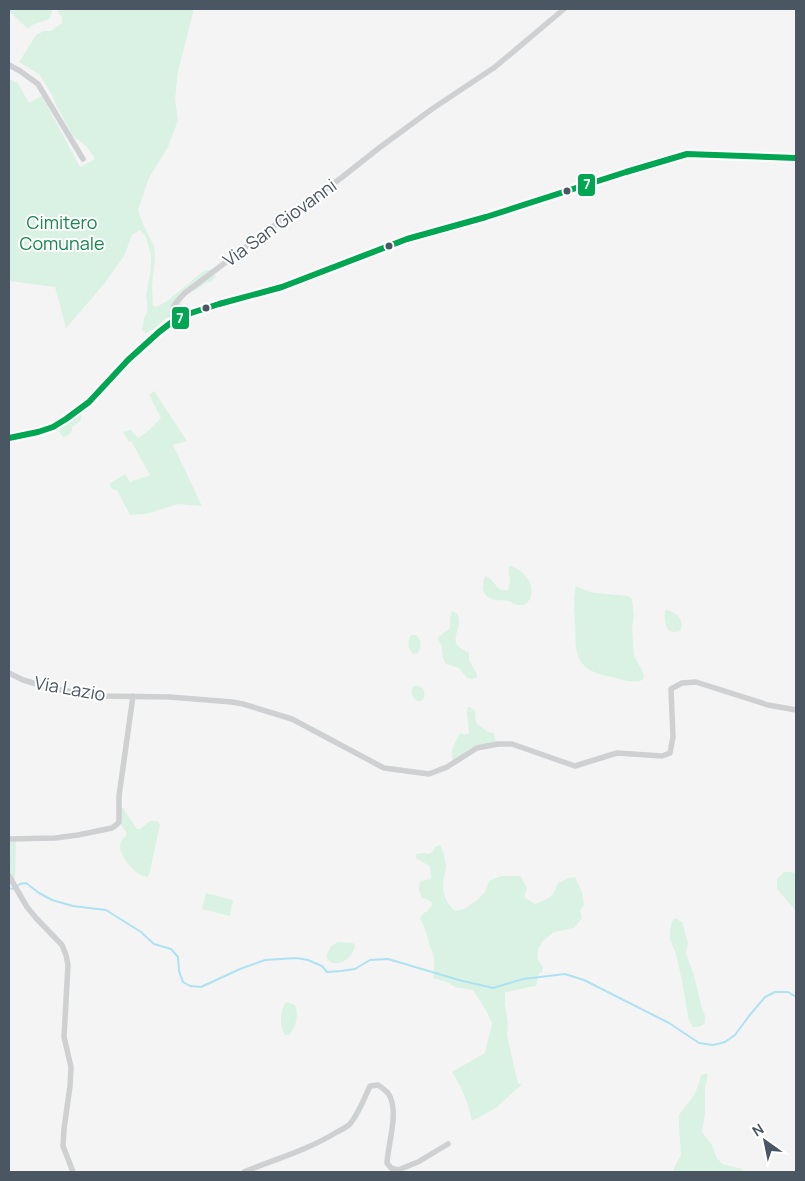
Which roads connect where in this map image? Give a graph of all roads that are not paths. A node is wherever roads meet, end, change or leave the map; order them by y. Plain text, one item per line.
1 (564, 9) edge
2 (9, 65) edge
3 (796, 158) edge
4 (83, 159) dead end
5 (172, 322) junction
6 (9, 438) edge
7 (9, 673) edge
8 (133, 696) junction
9 (796, 710) edge
10 (9, 839) edge
11 (9, 876) edge
12 (448, 1144) dead end
13 (73, 1172) edge
14 (244, 1172) edge

1 - 5 street, Via San Giovanni
2 - 4 street
3 - 5 main road
5 - 6 main road
7 - 8 street, Via Lazio
8 - 9 street, Via Lazio
8 - 10 street
11 - 13 street
12 - 14 street

